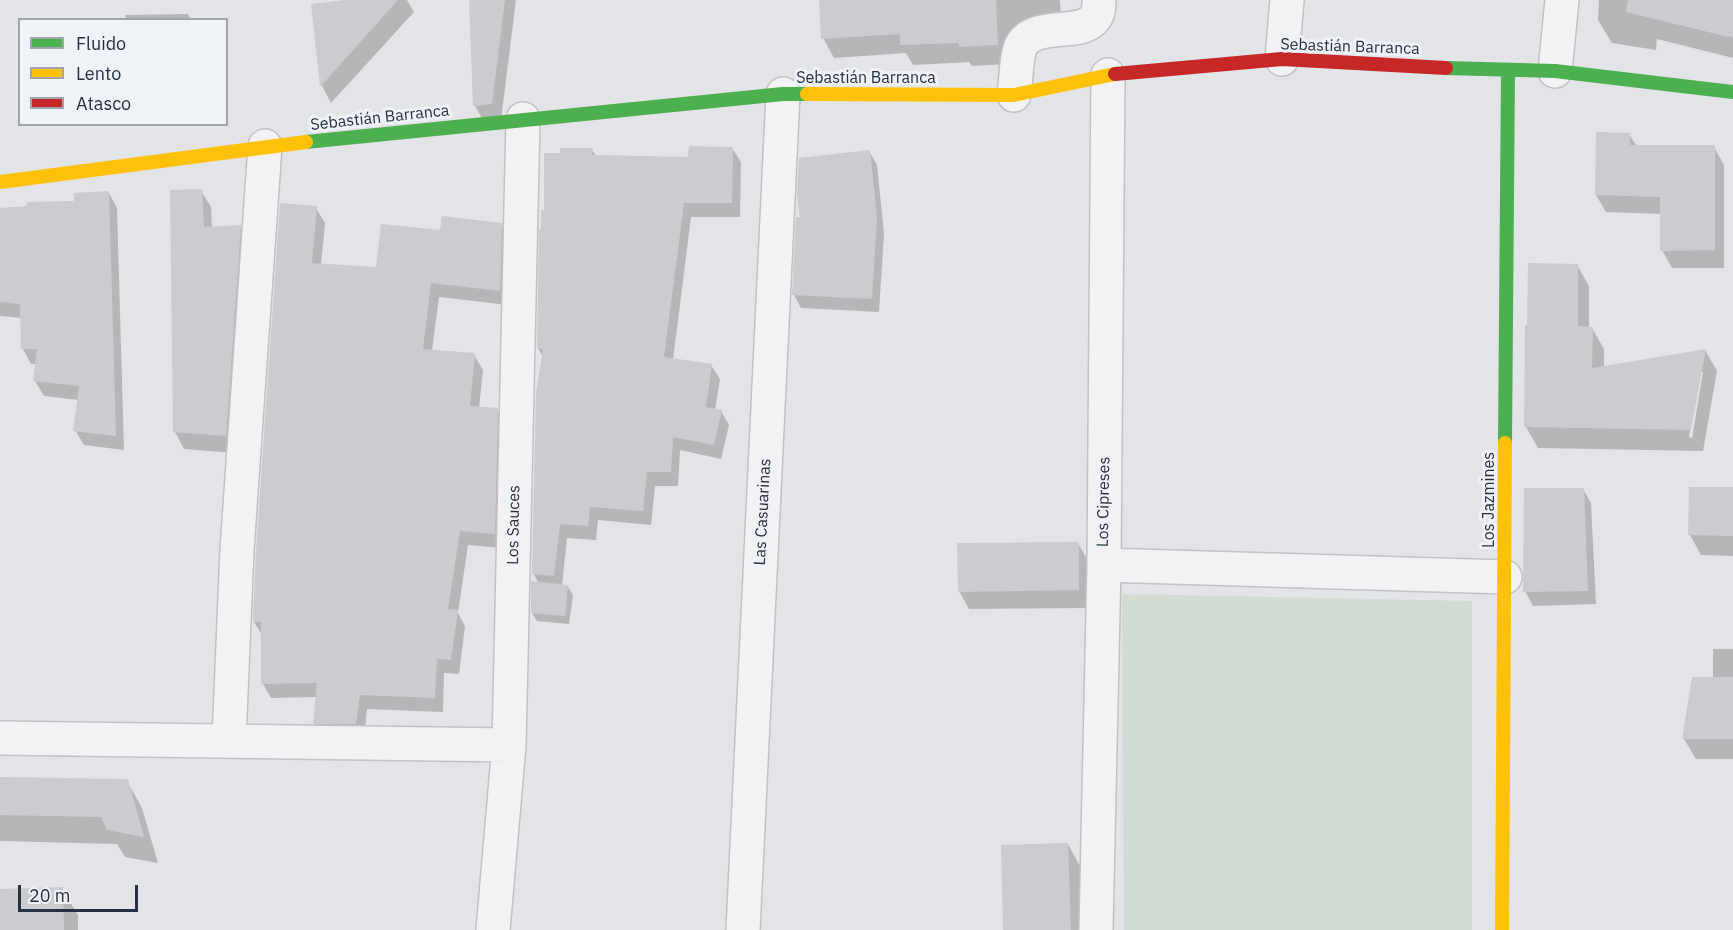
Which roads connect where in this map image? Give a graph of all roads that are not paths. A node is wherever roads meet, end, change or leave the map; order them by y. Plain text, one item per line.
1 (1099, 0) edge
2 (1287, 0) edge
3 (1562, 0) edge
4 (1282, 59) junction
5 (1508, 71) junction
6 (1555, 72) junction
7 (1108, 75) junction
8 (1733, 92) edge
9 (783, 94) junction
10 (1014, 95) junction
11 (523, 119) junction
12 (265, 146) junction
13 (0, 182) edge
14 (1104, 565) junction
15 (1505, 577) junction
16 (0, 738) edge
17 (228, 740) junction
18 (508, 745) junction
19 (493, 930) edge
20 (743, 930) edge
21 (1096, 930) edge
22 (1502, 930) edge

1 - 10 street
2 - 4 street
3 - 6 street
4 - 5 street, Sebastián Barranca
4 - 7 street, Sebastián Barranca
5 - 6 street, Sebastián Barranca
5 - 15 street, Los Jazmines
6 - 8 street, Sebastián Barranca
7 - 10 street, Sebastián Barranca
7 - 14 street, Los Cipreses
9 - 10 street, Sebastián Barranca
9 - 11 street, Sebastián Barranca
9 - 20 street, Las Casuarinas
11 - 12 street, Sebastián Barranca
11 - 18 street, Los Sauces
12 - 13 street, Sebastián Barranca
12 - 17 street
14 - 15 street
14 - 21 street, Los Cipreses
15 - 22 street, Los Jazmines
16 - 17 street
17 - 18 street
18 - 19 street, Los Sauces

